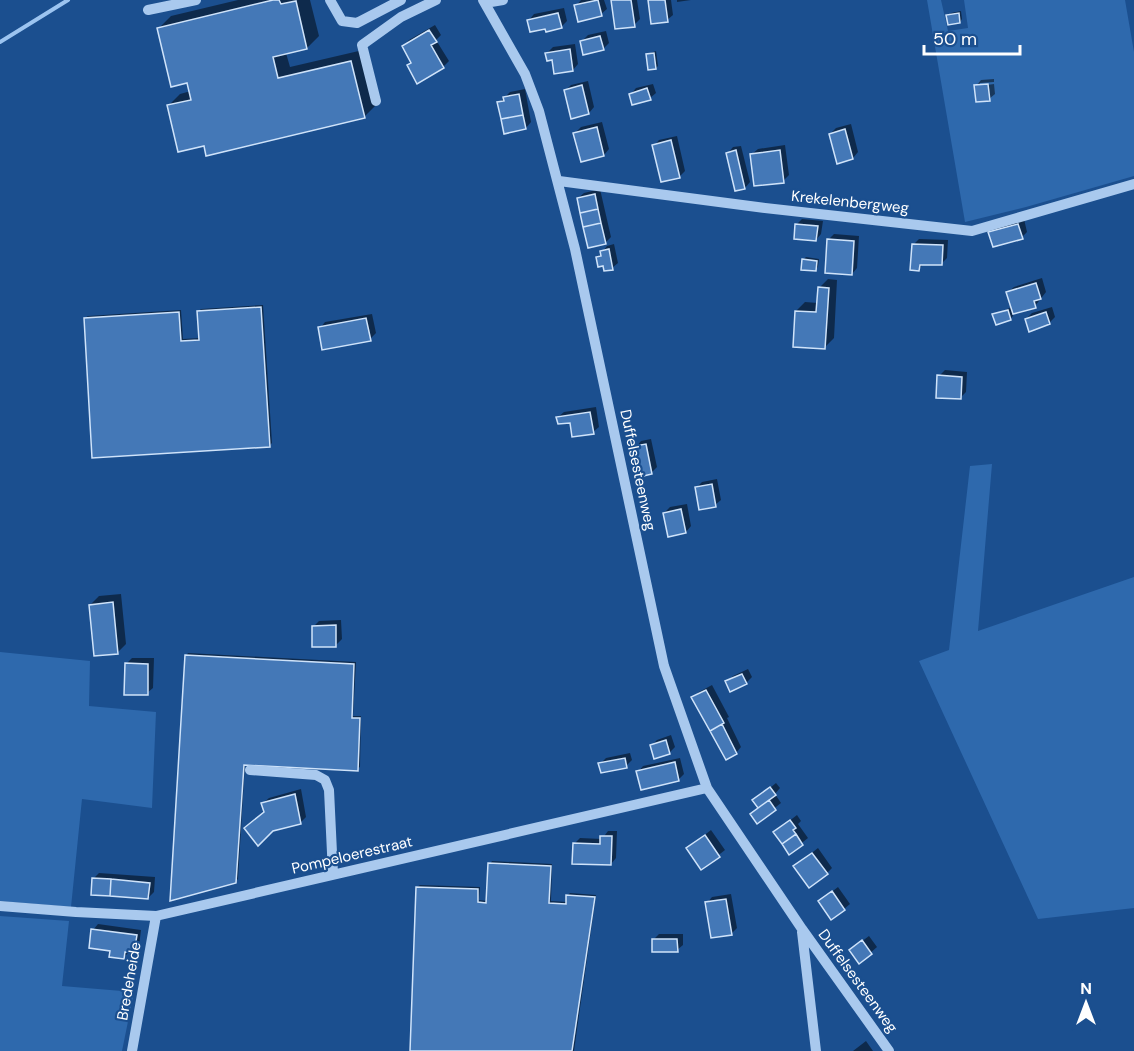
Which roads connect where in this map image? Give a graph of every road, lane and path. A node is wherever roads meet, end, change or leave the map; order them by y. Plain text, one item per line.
1 (196, 0) edge
2 (330, 0) edge
3 (401, 0) edge
4 (436, 0) edge
5 (503, 0) edge
6 (484, 1) edge
7 (148, 10) dead end
8 (376, 101) dead end
9 (558, 181) junction
10 (1134, 184) edge
11 (250, 770) dead end
12 (707, 788) junction
13 (333, 874) junction
14 (0, 906) edge
15 (156, 916) junction
16 (802, 929) junction
17 (132, 1051) edge
18 (816, 1051) edge
19 (889, 1051) edge

1 - 7 street
2 - 3 street
4 - 8 street
5 - 6 street
6 - 9 street, Duffelsesteenweg
9 - 10 street, Krekelenbergweg
9 - 12 street, Duffelsesteenweg
11 - 13 street
12 - 13 street, Pompeloerestraat
12 - 16 street, Duffelsesteenweg
13 - 15 street, Pompeloerestraat
14 - 15 street, Pompeloerestraat
15 - 17 street, Bredeheide
16 - 18 street, Duffelsesteenweg
16 - 19 street, Duffelsesteenweg

